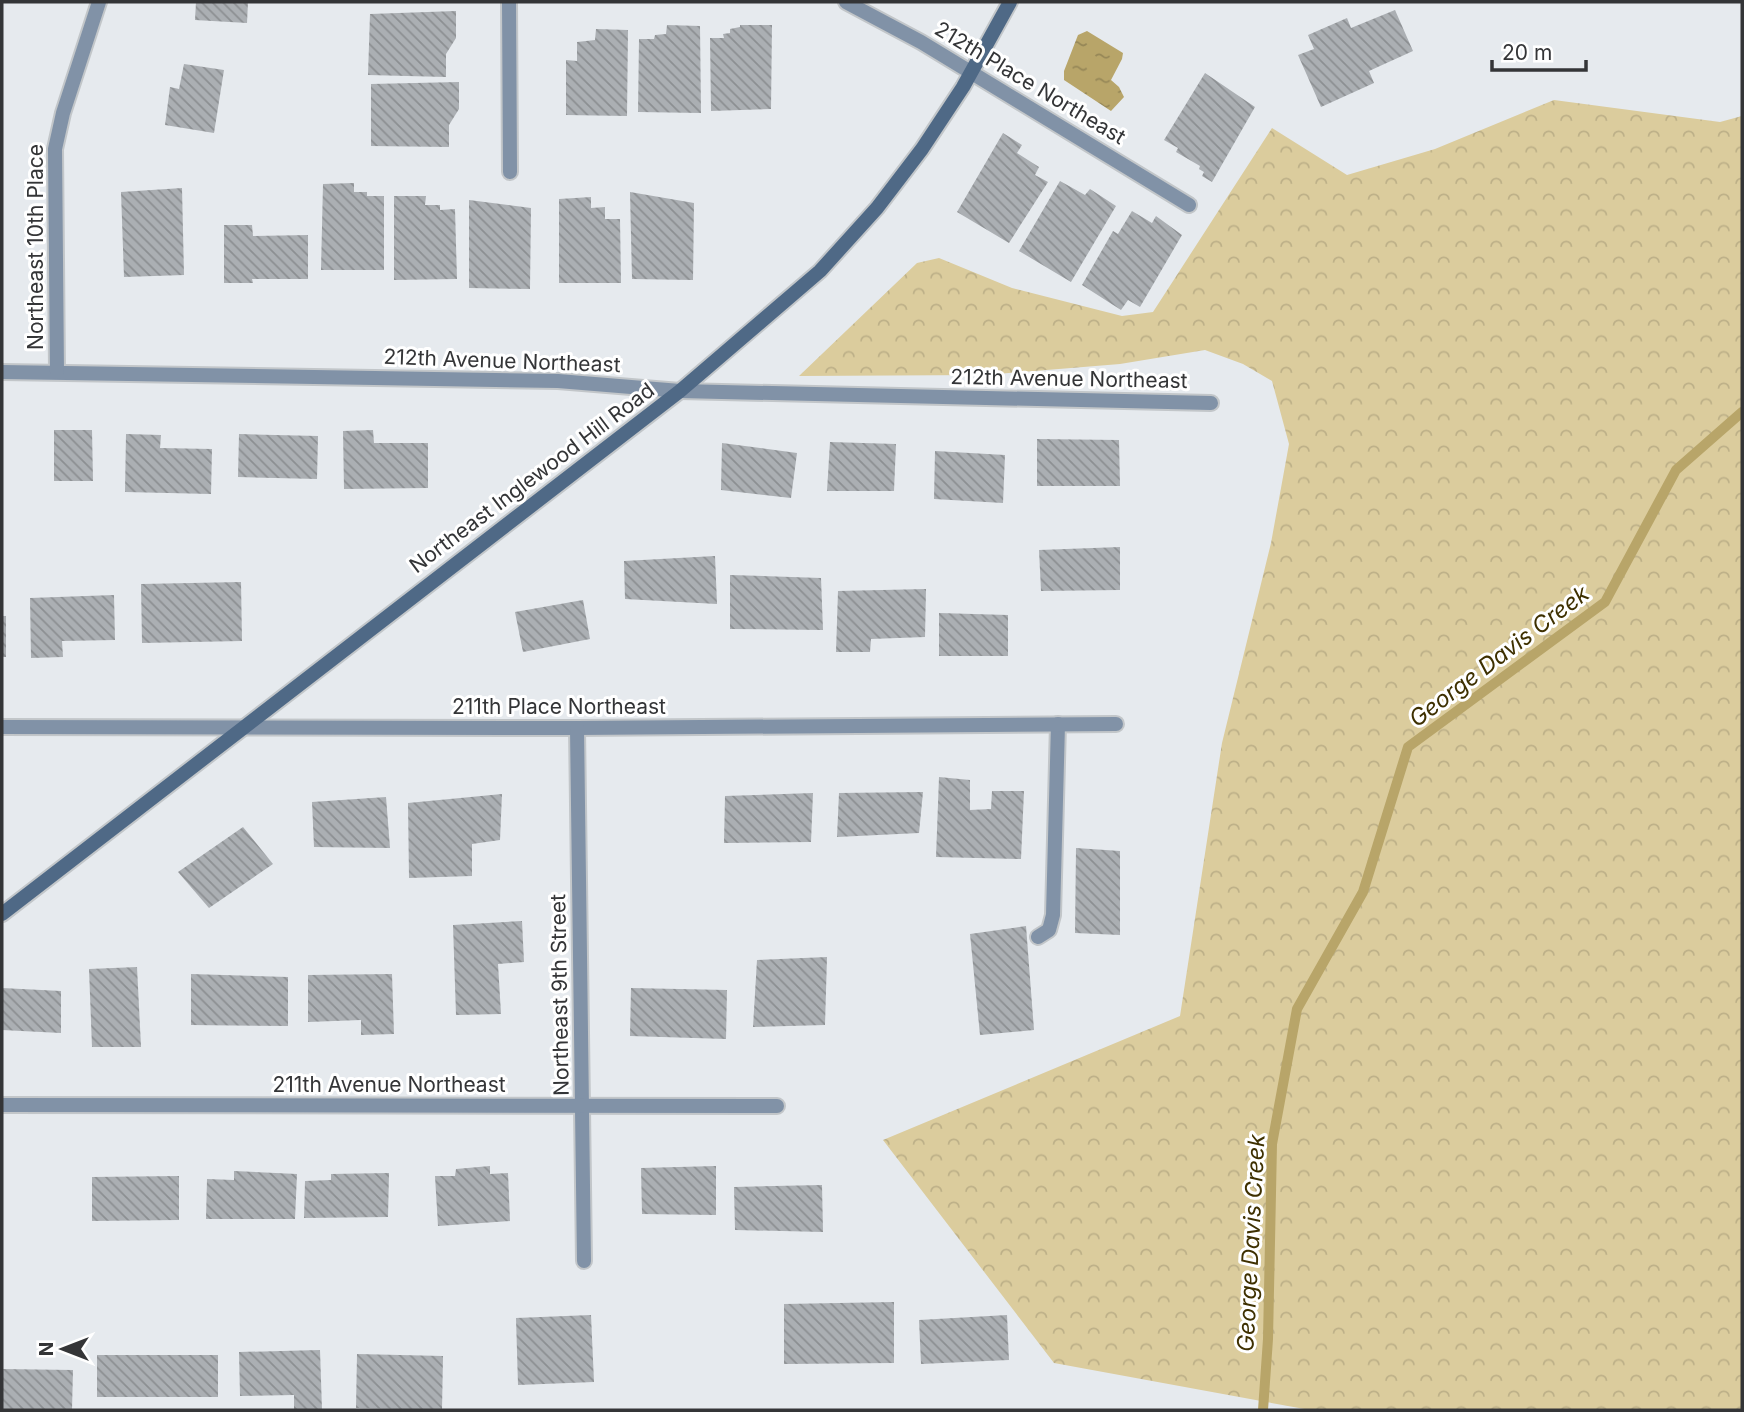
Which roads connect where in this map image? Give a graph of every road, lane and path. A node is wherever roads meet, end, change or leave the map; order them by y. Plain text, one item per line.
1 (99, 2) edge
2 (509, 2) edge
3 (846, 2) edge
4 (1010, 2) edge
5 (971, 73) junction
6 (510, 172) dead end
7 (1189, 205) dead end
8 (2, 372) edge
9 (57, 372) junction
10 (680, 391) junction
11 (1211, 403) dead end
12 (1058, 724) junction
13 (1116, 724) dead end
14 (2, 727) edge
15 (243, 727) junction
16 (577, 728) junction
17 (2, 914) edge
18 (1038, 937) dead end
19 (2, 1105) edge
20 (582, 1106) junction
21 (777, 1106) dead end
22 (584, 1261) dead end

1 - 9 street, Northeast 10th Place
2 - 6 street
3 - 5 street, 212th Place Northeast
4 - 5 street, Northeast Inglewood Hill Road
5 - 7 street, 212th Place Northeast
5 - 10 street, Northeast Inglewood Hill Road
8 - 9 street, 212th Avenue Northeast
9 - 10 street, 212th Avenue Northeast
10 - 11 street, 212th Avenue Northeast
10 - 15 street, Northeast Inglewood Hill Road
12 - 13 street, 211th Place Northeast
12 - 16 street, 211th Place Northeast
12 - 18 street
14 - 15 street, 211th Place Northeast
15 - 16 street, 211th Place Northeast
15 - 17 street, Northeast Inglewood Hill Road
16 - 20 street, Northeast 9th Street
19 - 20 street, 211th Avenue Northeast
20 - 21 street, 211th Avenue Northeast
20 - 22 street, Northeast 9th Street

